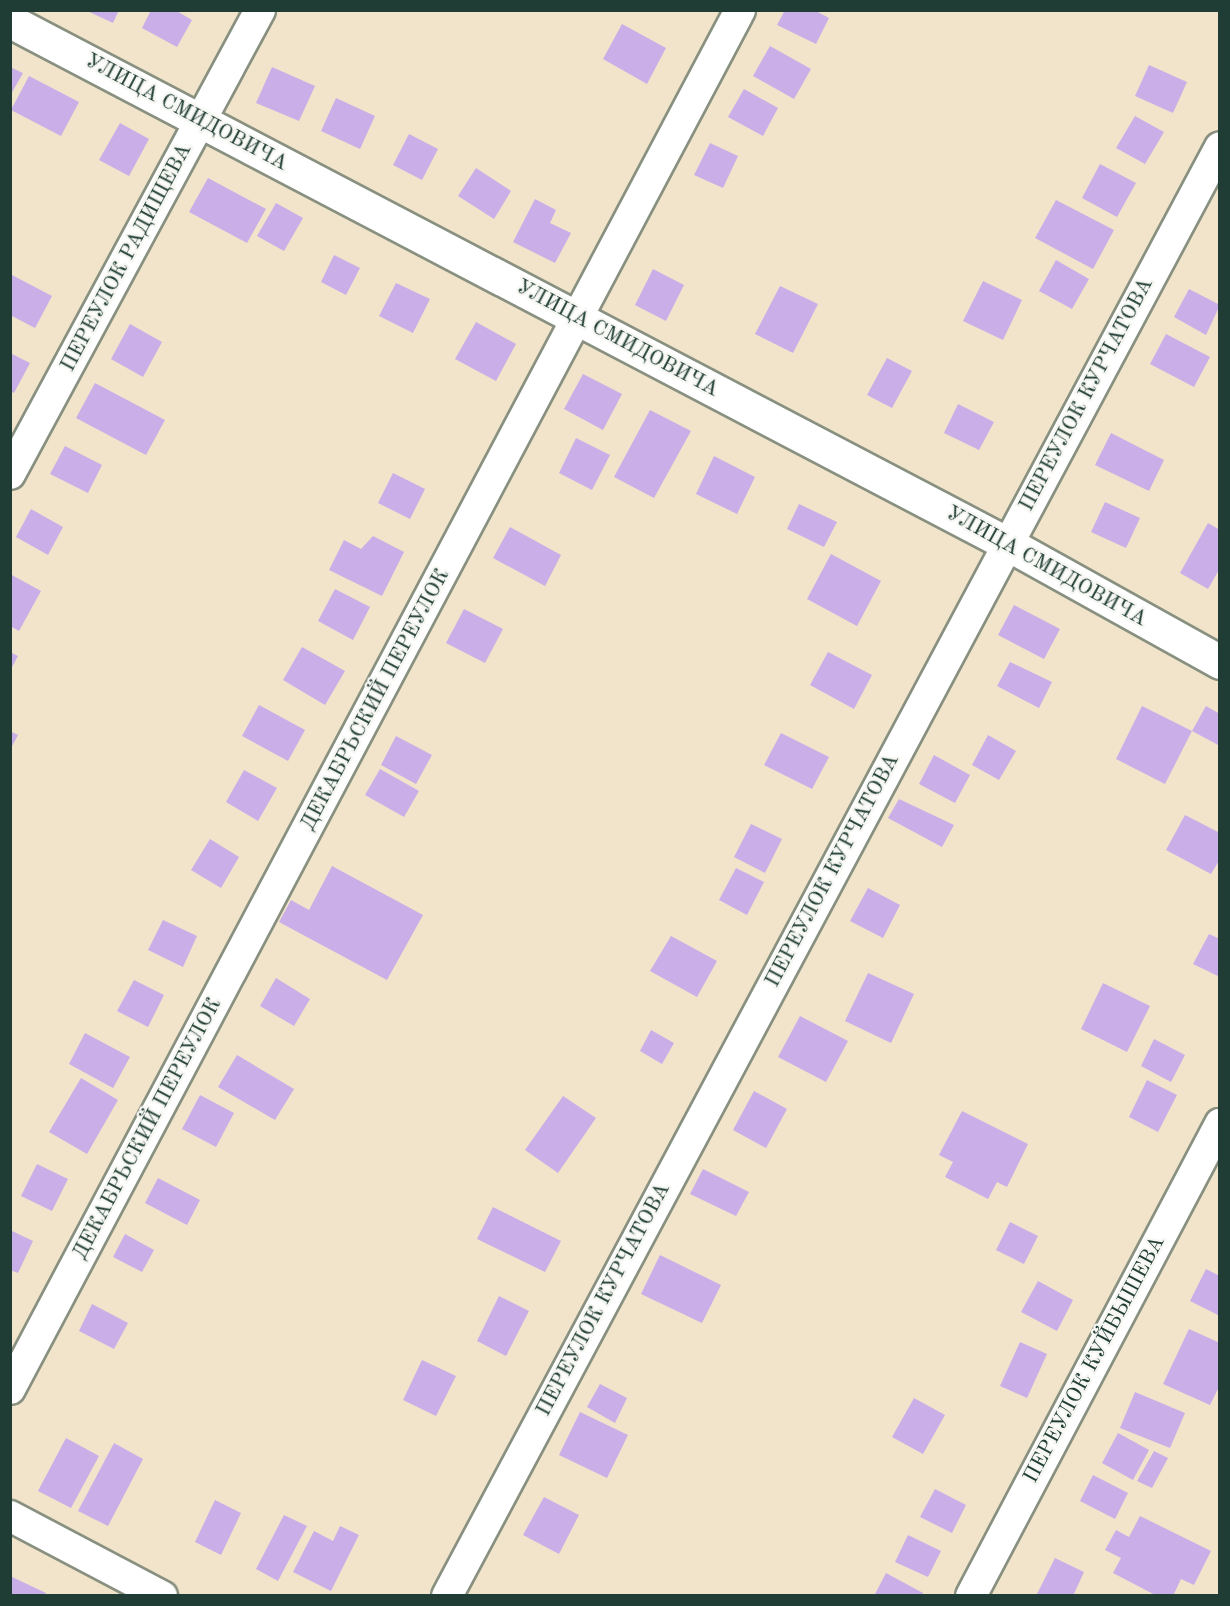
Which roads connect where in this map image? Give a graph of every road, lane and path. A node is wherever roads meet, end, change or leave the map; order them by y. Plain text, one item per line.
1 (260, 10) edge
2 (740, 10) edge
3 (10, 21) edge
4 (201, 121) junction
5 (1220, 147) edge
6 (578, 318) junction
7 (10, 474) edge
8 (1008, 544) junction
9 (1220, 662) edge
10 (1220, 1124) edge
11 (10, 1389) edge
12 (10, 1516) edge
13 (162, 1596) edge
14 (447, 1596) edge
15 (971, 1596) edge

1 - 4 street, ПЕРЕУЛОК РАДИЩЕВА
2 - 6 street, ДЕКАБРЬСКИЙ ПЕРЕУЛОК
3 - 4 street, УЛИЦА СМИДОВИЧА
4 - 6 street, УЛИЦА СМИДОВИЧА
4 - 7 street, ПЕРЕУЛОК РАДИЩЕВА
5 - 8 street, ПЕРЕУЛОК КУРЧАТОВА
6 - 8 street, УЛИЦА СМИДОВИЧА
6 - 11 street, ДЕКАБРЬСКИЙ ПЕРЕУЛОК
8 - 9 street, УЛИЦА СМИДОВИЧА
8 - 14 street, ПЕРЕУЛОК КУРЧАТОВА
10 - 15 street, ПЕРЕУЛОК КУЙБЫШЕВА
12 - 13 street

